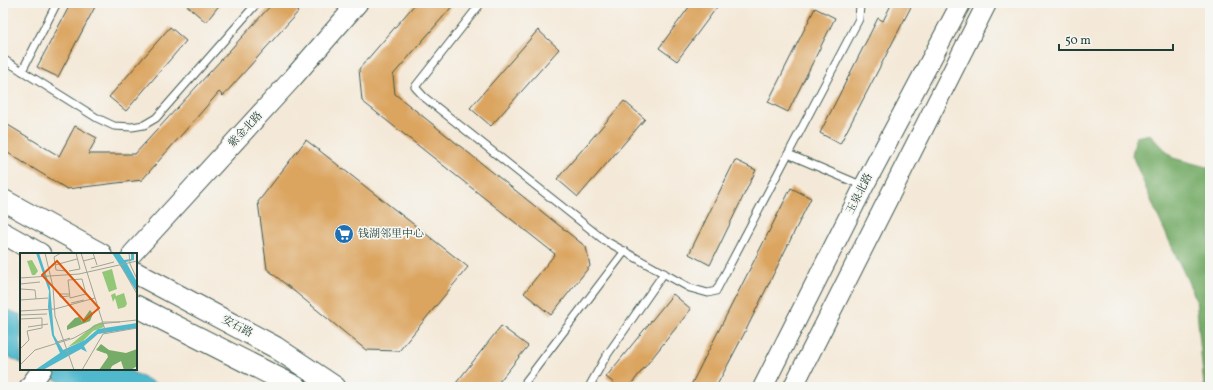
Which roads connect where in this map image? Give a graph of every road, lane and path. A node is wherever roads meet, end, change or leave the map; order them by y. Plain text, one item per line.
1 (57, 3) edge
2 (257, 3) edge
3 (481, 3) edge
4 (858, 3) edge
5 (961, 3) edge
6 (987, 3) edge
7 (348, 6) edge
8 (3, 59) edge
9 (22, 71) junction
10 (788, 154) junction
11 (864, 186) junction
12 (3, 200) edge
13 (3, 233) edge
14 (625, 252) junction
15 (38, 253) edge
16 (99, 253) edge
17 (133, 253) edge
18 (664, 273) junction
19 (137, 274) edge
20 (137, 307) edge
21 (296, 387) edge
22 (335, 387) edge
23 (526, 387) edge
24 (590, 387) edge
25 (763, 387) edge
26 (793, 387) edge

1 - 9 lane
2 - 9 lane
3 - 14 lane
4 - 10 lane
5 - 11 street, 玉泉北路
6 - 26 street
7 - 17 street, 紫金北路
8 - 9 lane
10 - 11 lane
10 - 18 lane
11 - 25 street, 玉泉北路
12 - 16 main road
13 - 15 main road
14 - 18 lane
14 - 23 lane
18 - 24 lane
19 - 22 main road, 安石路
20 - 21 main road

